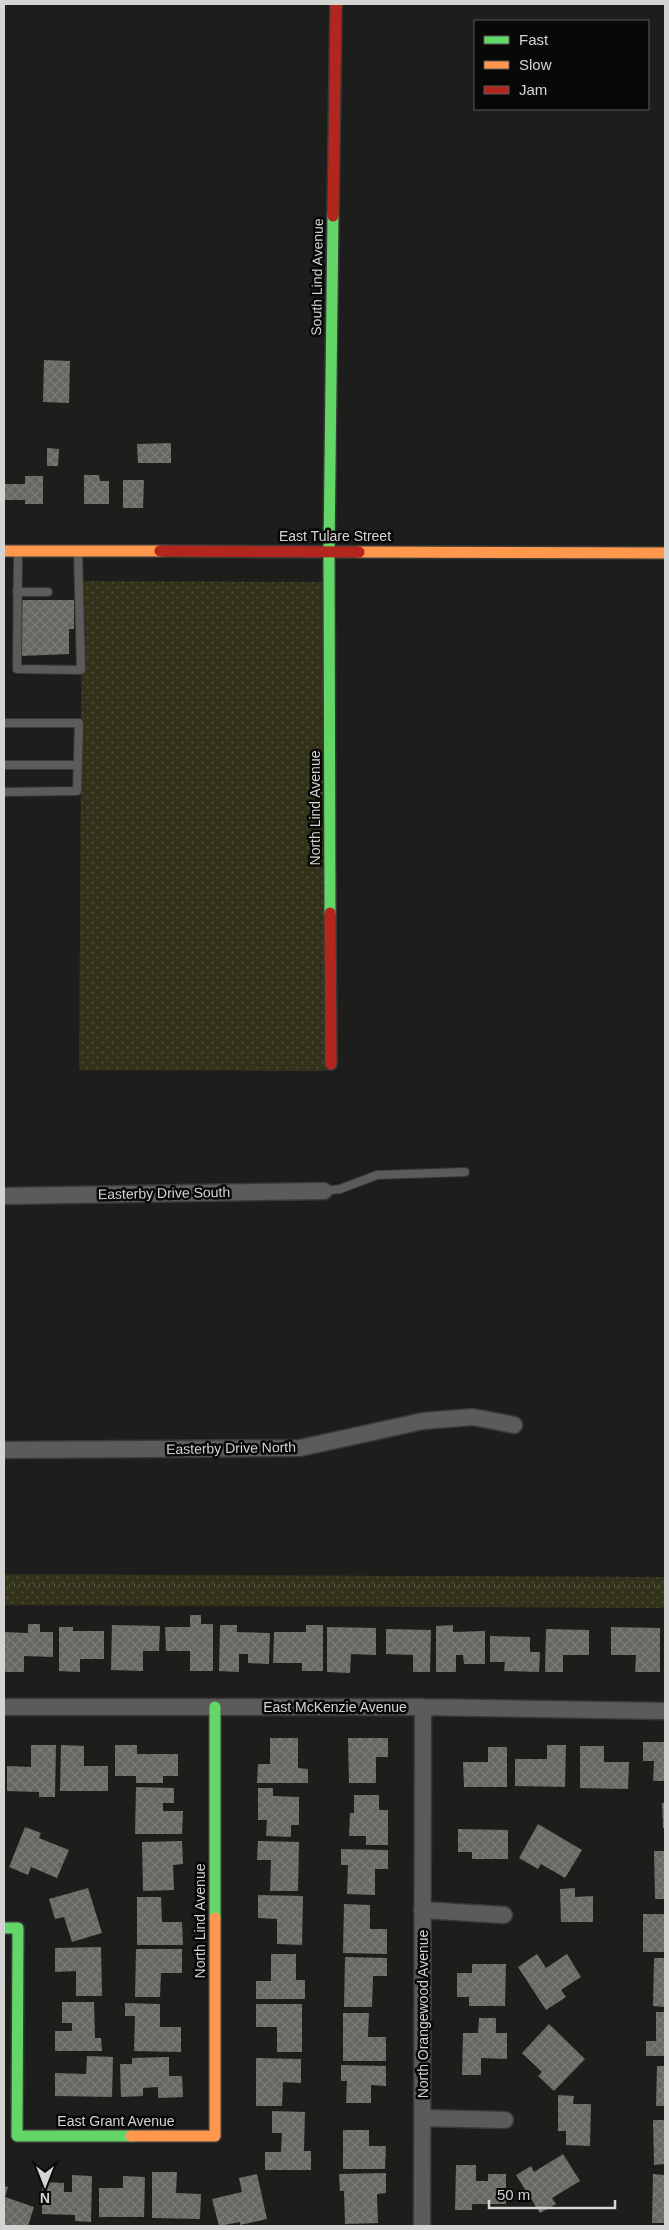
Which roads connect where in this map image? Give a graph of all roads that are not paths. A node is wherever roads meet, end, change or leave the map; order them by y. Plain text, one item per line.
1 (336, 4) edge
2 (4, 551) edge
3 (18, 551) junction
4 (78, 551) junction
5 (330, 551) junction
6 (665, 553) edge
7 (17, 592) junction
8 (48, 592) dead end
9 (4, 723) edge
10 (4, 765) edge
11 (78, 765) junction
12 (4, 792) edge
13 (331, 1064) dead end
14 (465, 1172) dead end
15 (324, 1191) joint
16 (4, 1196) edge
17 (514, 1424) dead end
18 (4, 1450) edge
19 (4, 1707) edge
20 (215, 1707) junction
21 (423, 1707) junction
22 (665, 1711) edge
23 (422, 1910) junction
24 (504, 1915) dead end
25 (4, 1928) edge
26 (423, 2118) junction
27 (505, 2120) dead end
28 (215, 2136) joint
29 (422, 2226) edge

1 - 5 street, South Lind Avenue
2 - 3 street, East Tulare Street
3 - 4 street, East Tulare Street
3 - 7 lane
4 - 5 street, East Tulare Street
4 - 7 lane
5 - 6 street, East Tulare Street
5 - 13 street, North Lind Avenue
7 - 8 lane
9 - 11 lane
10 - 11 lane
11 - 12 lane
14 - 15 lane
15 - 16 street, Easterby Drive South
17 - 18 street, Easterby Drive North
19 - 20 street, East McKenzie Avenue
20 - 21 street, East McKenzie Avenue
20 - 28 street, North Lind Avenue
21 - 22 street, East McKenzie Avenue
21 - 23 street, North Orangewood Avenue
23 - 24 street, North Orangewood Avenue
23 - 26 street, North Orangewood Avenue
25 - 28 street, East Grant Avenue
26 - 27 street, North Orangewood Avenue
26 - 29 street, North Orangewood Avenue

